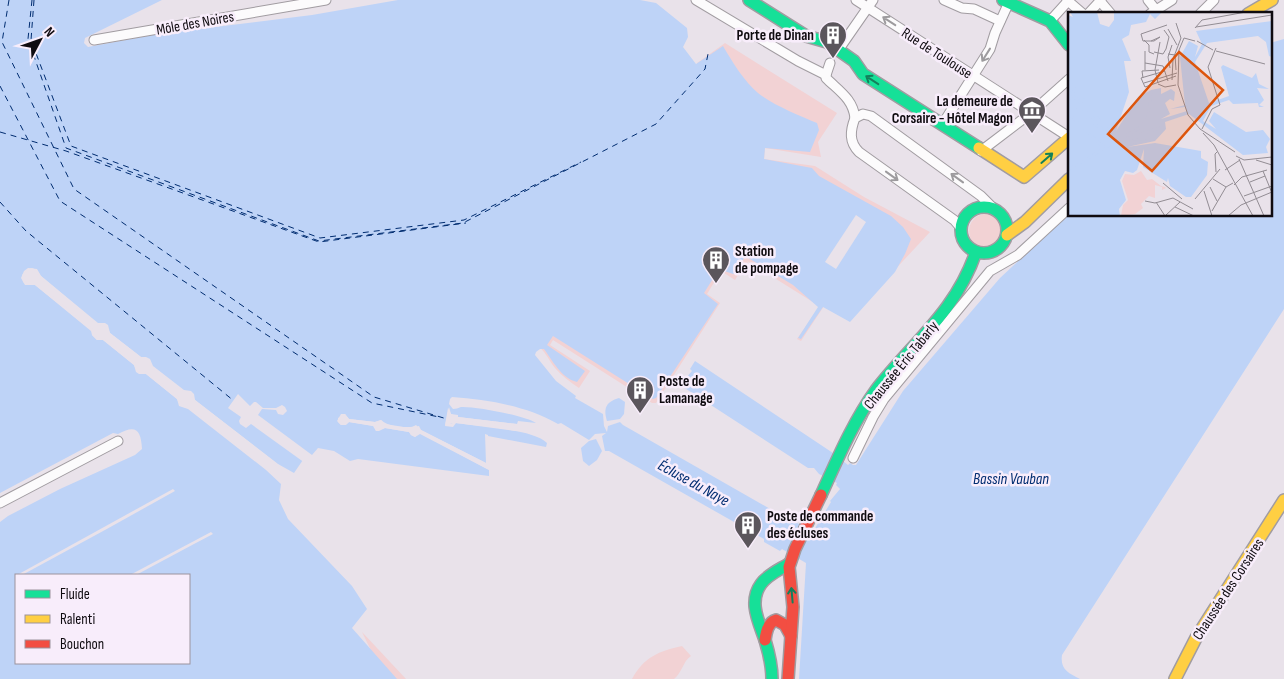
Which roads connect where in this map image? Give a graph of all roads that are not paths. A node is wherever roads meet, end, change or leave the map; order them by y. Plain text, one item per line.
1 (326, 0) edge
2 (696, 0) edge
3 (749, 0) edge
4 (856, 0) edge
5 (944, 0) edge
6 (1068, 0) edge
7 (1101, 0) edge
8 (1148, 0) edge
9 (1172, 0) edge
10 (1214, 0) edge
11 (1272, 0) edge
12 (1007, 1) edge
13 (871, 4) edge
14 (1081, 12) edge
15 (1090, 12) edge
16 (1110, 12) edge
17 (1153, 12) edge
18 (1202, 12) edge
19 (1251, 12) edge
20 (1000, 21) junction
21 (1050, 21) junction
22 (94, 40) dead end
23 (1068, 42) edge
24 (835, 55) junction
25 (826, 75) junction
26 (973, 77) junction
27 (1068, 80) edge
28 (1031, 112) junction
29 (855, 118) junction
30 (942, 125) junction
31 (1068, 137) edge
32 (1068, 139) edge
33 (981, 151) junction
34 (1068, 181) edge
35 (994, 209) junction
36 (1068, 209) edge
37 (1004, 219) junction
38 (1021, 224) junction
39 (961, 228) junction
40 (1007, 235) junction
41 (976, 252) junction
42 (118, 441) dead end
43 (853, 458) dead end
44 (1284, 500) edge
45 (0, 503) edge
46 (786, 569) junction
47 (791, 636) junction
48 (765, 641) junction
49 (772, 679) edge
50 (788, 679) edge
51 (1175, 679) edge

1 - 22 street, Môle des Noires
2 - 25 street
3 - 24 main road
4 - 13 street, Rue de Toulouse
5 - 20 street
6 - 14 street
6 - 21 street
7 - 15 street
7 - 16 street
8 - 17 street
9 - 17 street
10 - 18 street
11 - 19 main road
12 - 20 street
12 - 21 main road
13 - 24 street
26 -> 13 street, Rue de Toulouse
20 -> 26 street
21 - 23 main road
24 - 25 street
30 -> 24 main road
25 - 29 street
26 - 28 street, Rue de Toulouse
26 - 30 street
27 - 28 street
28 - 31 street, Rue de Toulouse
28 - 33 street
35 -> 29 street
29 -> 39 street
30 - 33 main road
33 -> 32 main road
34 - 38 main road
35 - 37 main road
35 - 39 main road
36 - 43 street
37 - 38 main road
37 - 40 main road
38 - 40 main road
39 - 41 main road
40 - 41 main road
41 - 46 main road, Chaussée Éric Tabarly
42 - 45 street
44 - 51 main road, Chaussée des Corsaires
47 -> 46 main road
46 - 48 main road, Chaussée Éric Tabarly
47 - 48 main road
47 - 50 main road
48 - 49 main road, Chaussée Éric Tabarly

